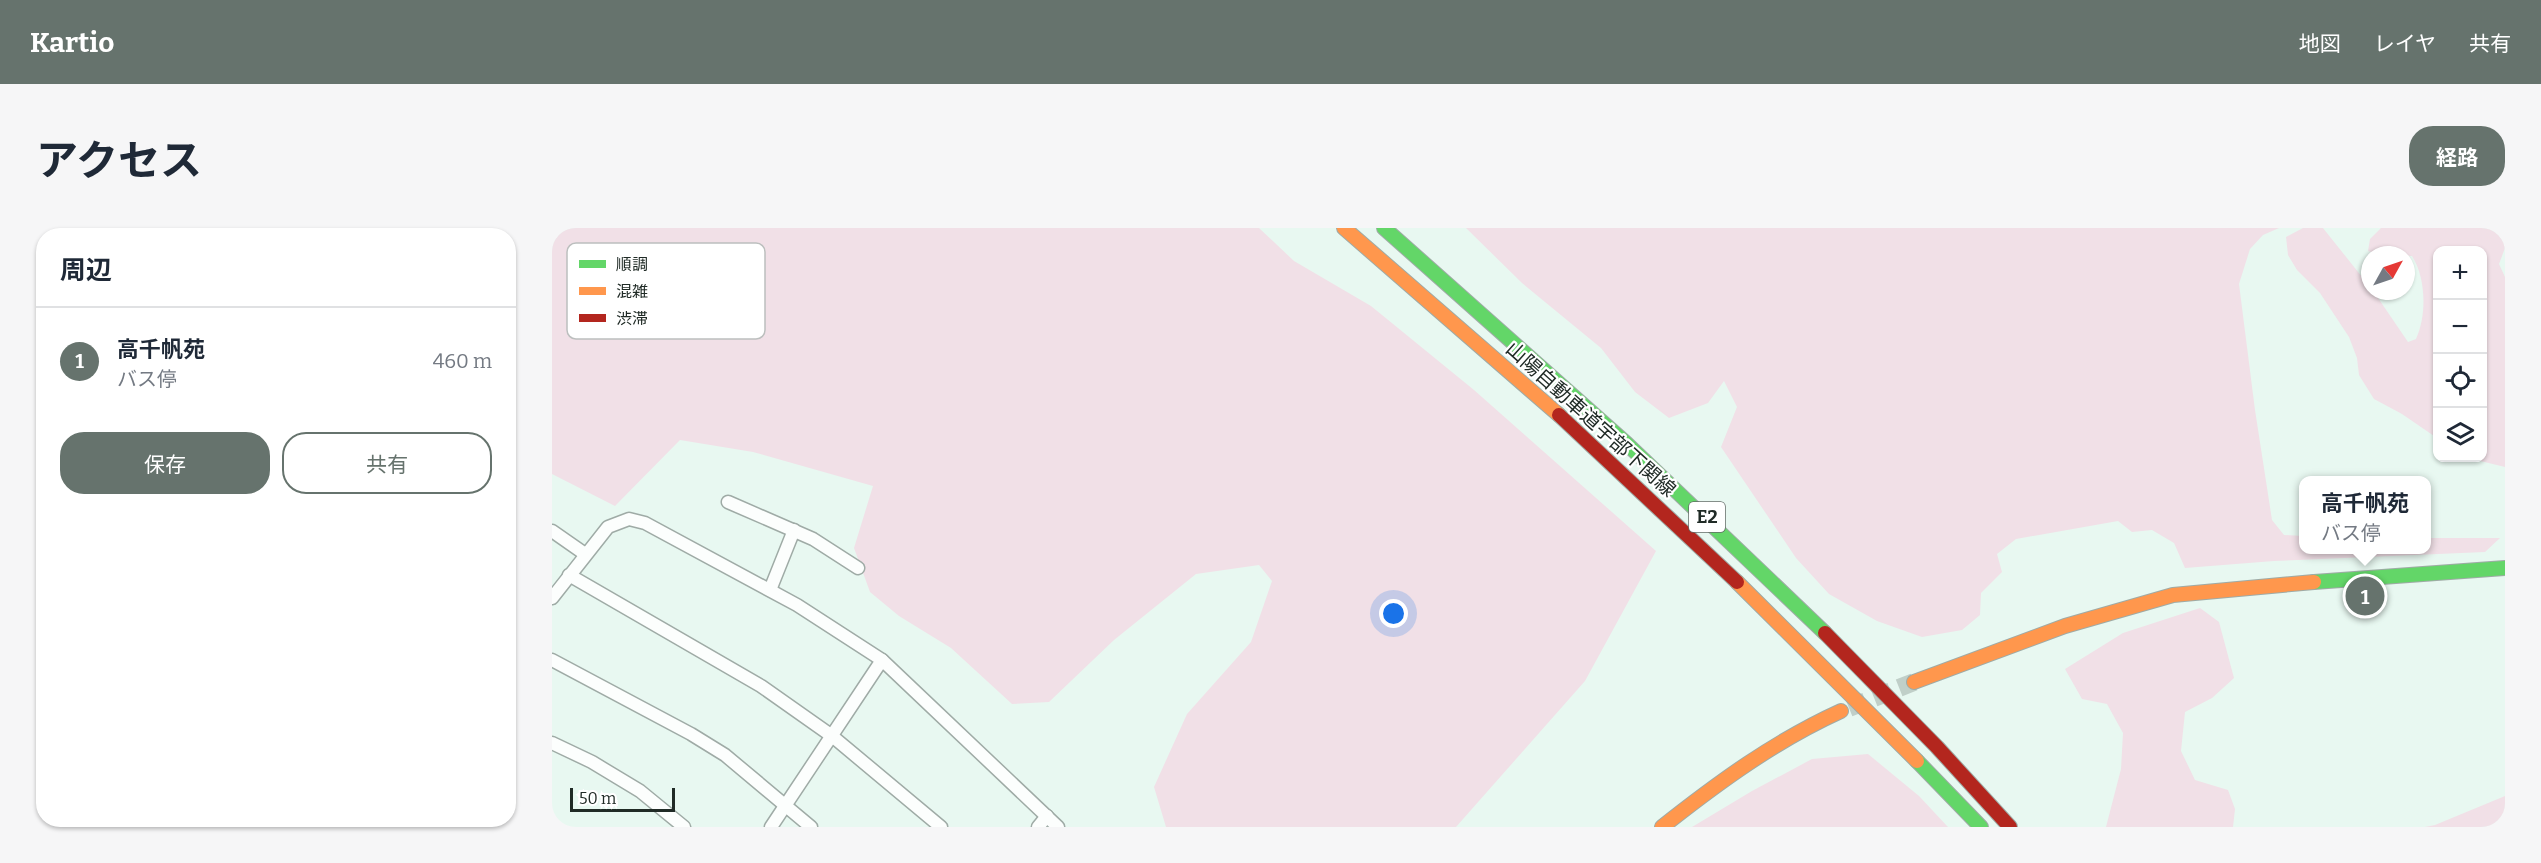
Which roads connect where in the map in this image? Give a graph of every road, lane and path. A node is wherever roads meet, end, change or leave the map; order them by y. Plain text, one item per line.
1 (1343, 228) edge
2 (1384, 228) edge
3 (728, 502) dead end
4 (794, 530) junction
5 (552, 531) edge
6 (585, 554) junction
7 (2505, 567) edge
8 (858, 568) dead end
9 (570, 575) junction
10 (770, 590) junction
11 (552, 597) edge
12 (552, 660) edge
13 (882, 660) junction
14 (1914, 682) tunnel mouth
15 (1841, 711) tunnel mouth
16 (832, 736) junction
17 (552, 743) edge
18 (786, 806) junction
19 (1047, 816) junction
20 (684, 827) edge
21 (771, 827) edge
22 (811, 827) edge
23 (941, 827) edge
24 (1038, 827) edge
25 (1058, 827) edge
26 (1662, 827) edge
27 (1982, 827) edge
28 (2010, 827) edge

1 - 27 main road, 山陽自動車道宇部下関線 / E2
2 - 28 main road, 山陽自動車道宇部下関線 / E2
3 - 4 street
4 - 8 street
4 - 10 street
5 - 6 street
6 - 9 street
6 - 10 street
7 - 14 main road
9 - 11 street
9 - 16 street
10 - 13 street
12 - 18 street
13 - 16 street
13 - 19 street
15 - 26 main road
16 - 18 street
16 - 23 street
17 - 20 street
18 - 21 street
18 - 22 street
19 - 24 street
19 - 25 street

